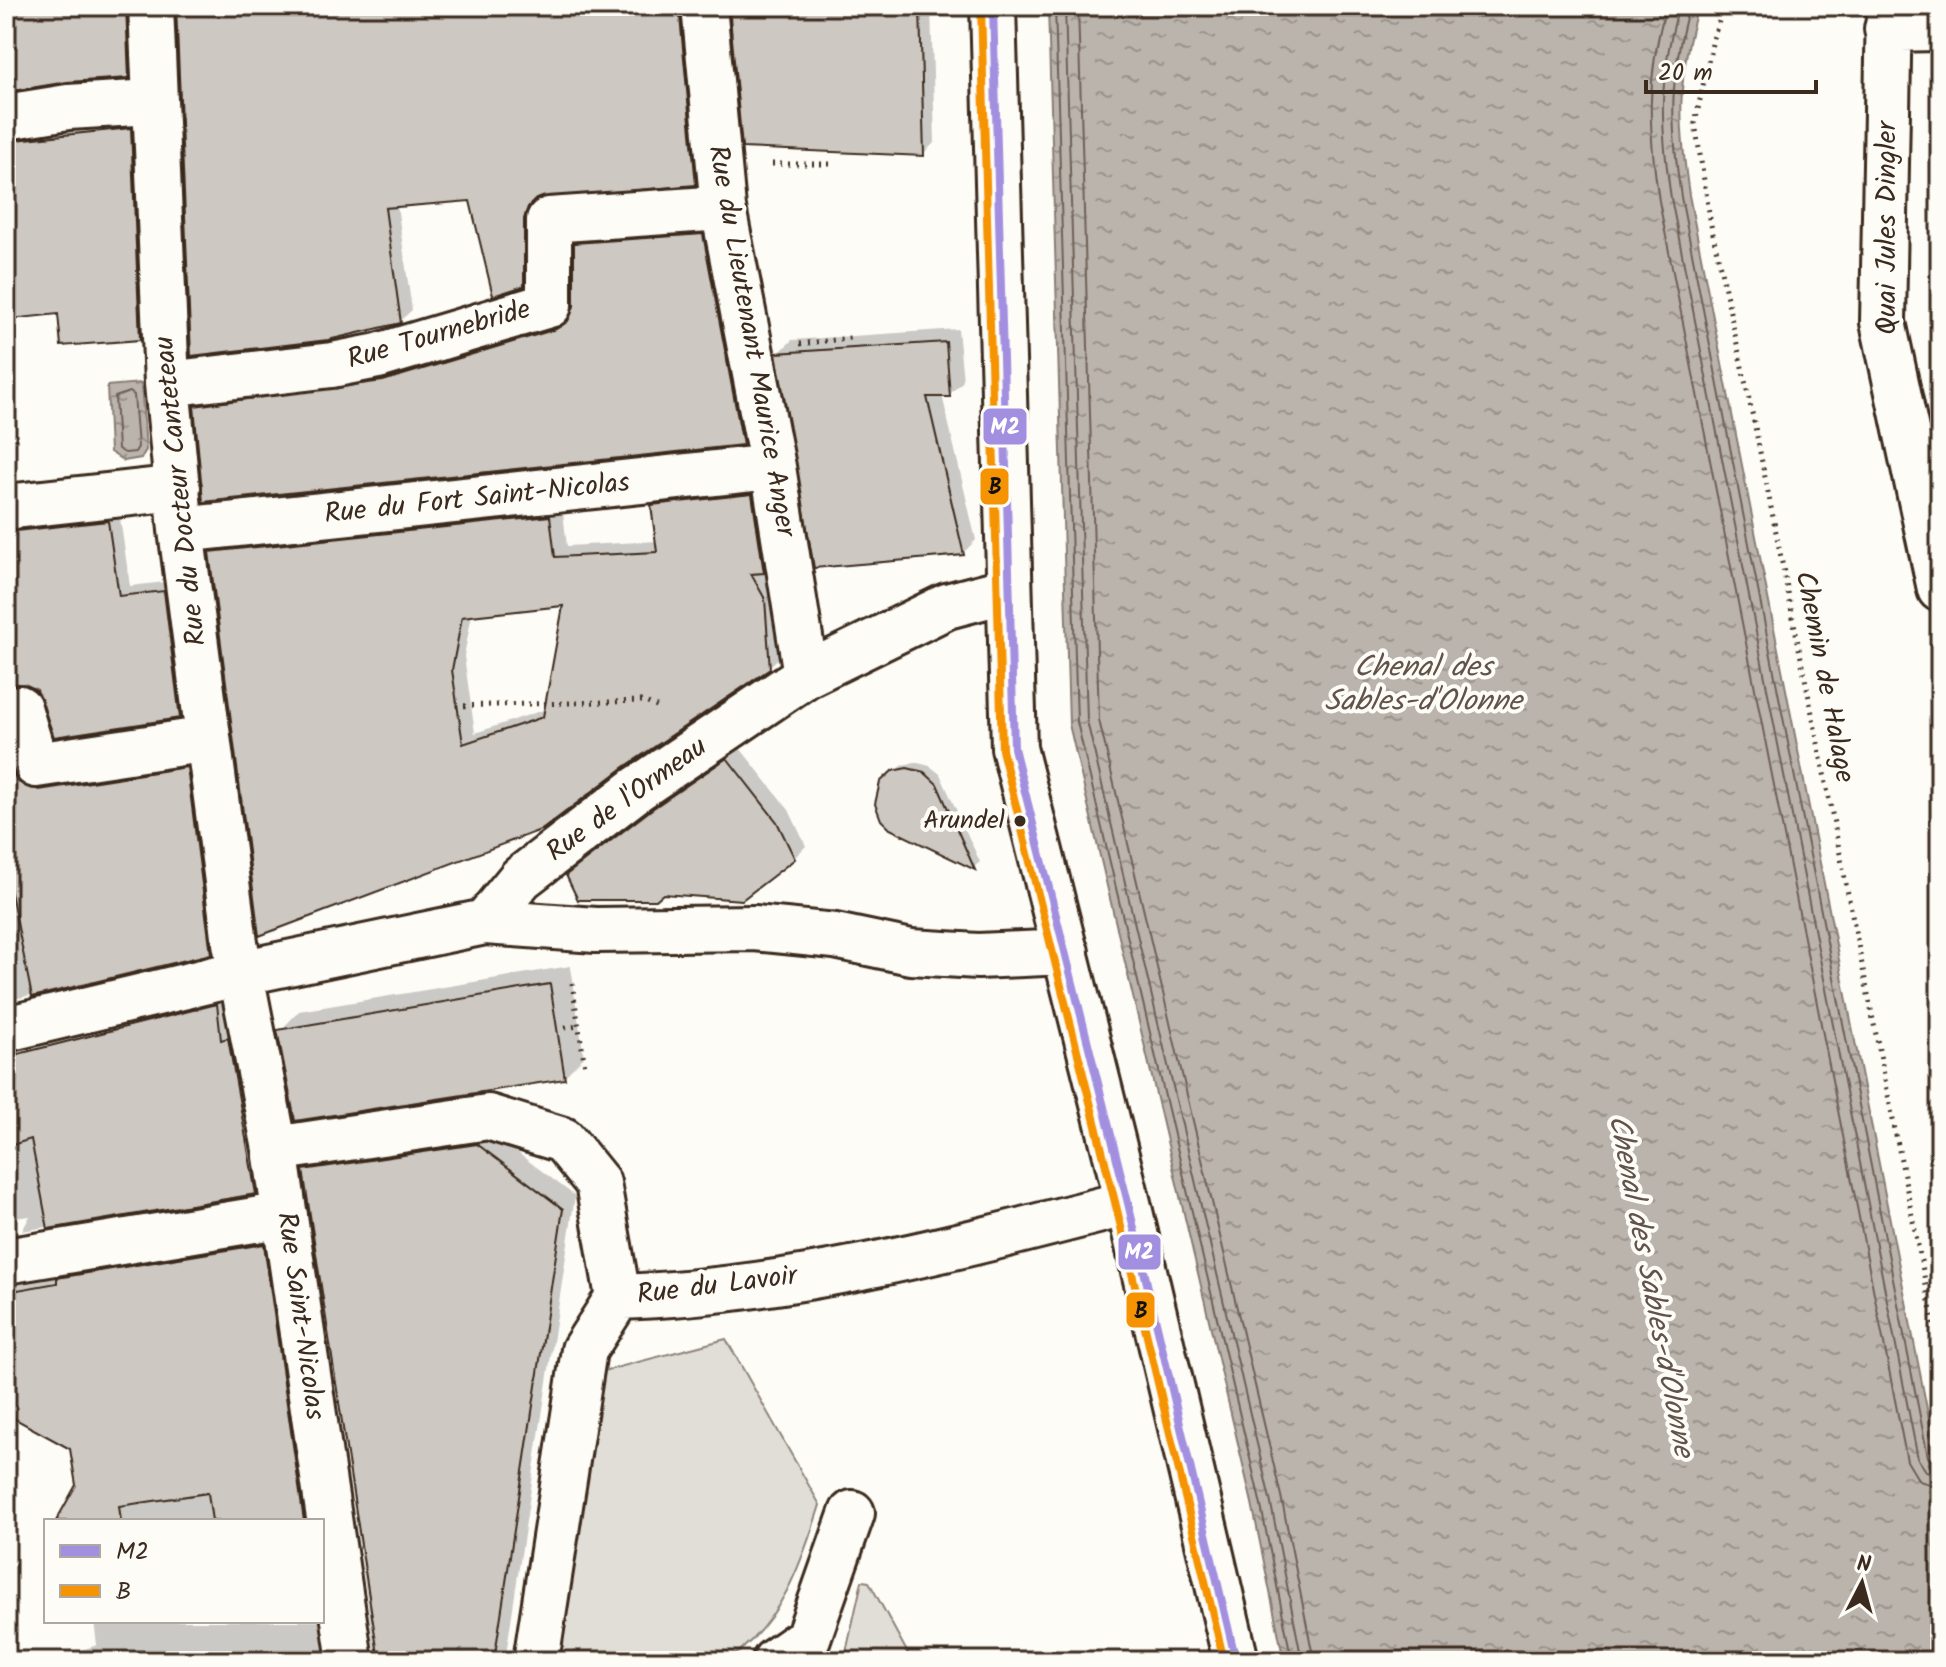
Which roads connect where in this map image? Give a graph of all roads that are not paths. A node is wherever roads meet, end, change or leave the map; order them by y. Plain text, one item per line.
1 (151, 6) edge
2 (704, 6) edge
3 (993, 6) edge
4 (1888, 17) edge
5 (1940, 28) edge
6 (153, 102) junction
7 (6, 117) edge
8 (723, 208) junction
9 (167, 384) junction
10 (773, 467) junction
11 (6, 507) edge
12 (179, 509) junction
13 (1934, 528) edge
14 (1940, 589) edge
15 (1008, 590) junction
16 (806, 675) junction
17 (19, 708) dead end
18 (208, 739) junction
19 (485, 922) junction
20 (1066, 952) junction
21 (240, 973) junction
22 (6, 1029) edge
23 (275, 1149) junction
24 (1128, 1203) junction
25 (285, 1215) junction
26 (6, 1261) edge
27 (618, 1297) junction
28 (852, 1513) dead end
29 (796, 1653) edge
30 (350, 1661) edge
31 (536, 1661) edge
32 (1236, 1661) edge

1 - 6 street, Rue du Docteur Canteteau
2 - 8 street, Rue du Lieutenant Maurice Anger
3 - 15 street
4 - 5 street
4 - 13 street, Quai Jules Dingler
6 - 7 street
6 - 9 street, Rue du Docteur Canteteau
8 - 9 street, Rue Tournebride
8 - 10 street, Rue du Lieutenant Maurice Anger
9 - 12 street, Rue du Docteur Canteteau
10 - 12 street, Rue du Fort Saint-Nicolas
10 - 16 street, Rue du Lieutenant Maurice Anger
11 - 12 street, Rue du Fort Saint-Nicolas
12 - 18 street, Rue du Docteur Canteteau
13 - 14 street, Quai Jules Dingler
15 - 16 street, Rue de l'Ormeau
15 - 20 street
16 - 19 street, Rue de l'Ormeau
17 - 18 street
18 - 21 street, Rue du Docteur Canteteau
19 - 20 street
19 - 21 street
20 - 24 street
21 - 22 street
21 - 23 street, Rue Saint-Nicolas
23 - 25 street, Rue Saint-Nicolas
23 - 27 street, Rue du Lavoir
24 - 27 street, Rue du Lavoir
24 - 32 street
25 - 26 street
25 - 30 street, Rue Saint-Nicolas
27 - 31 street
28 - 29 street

